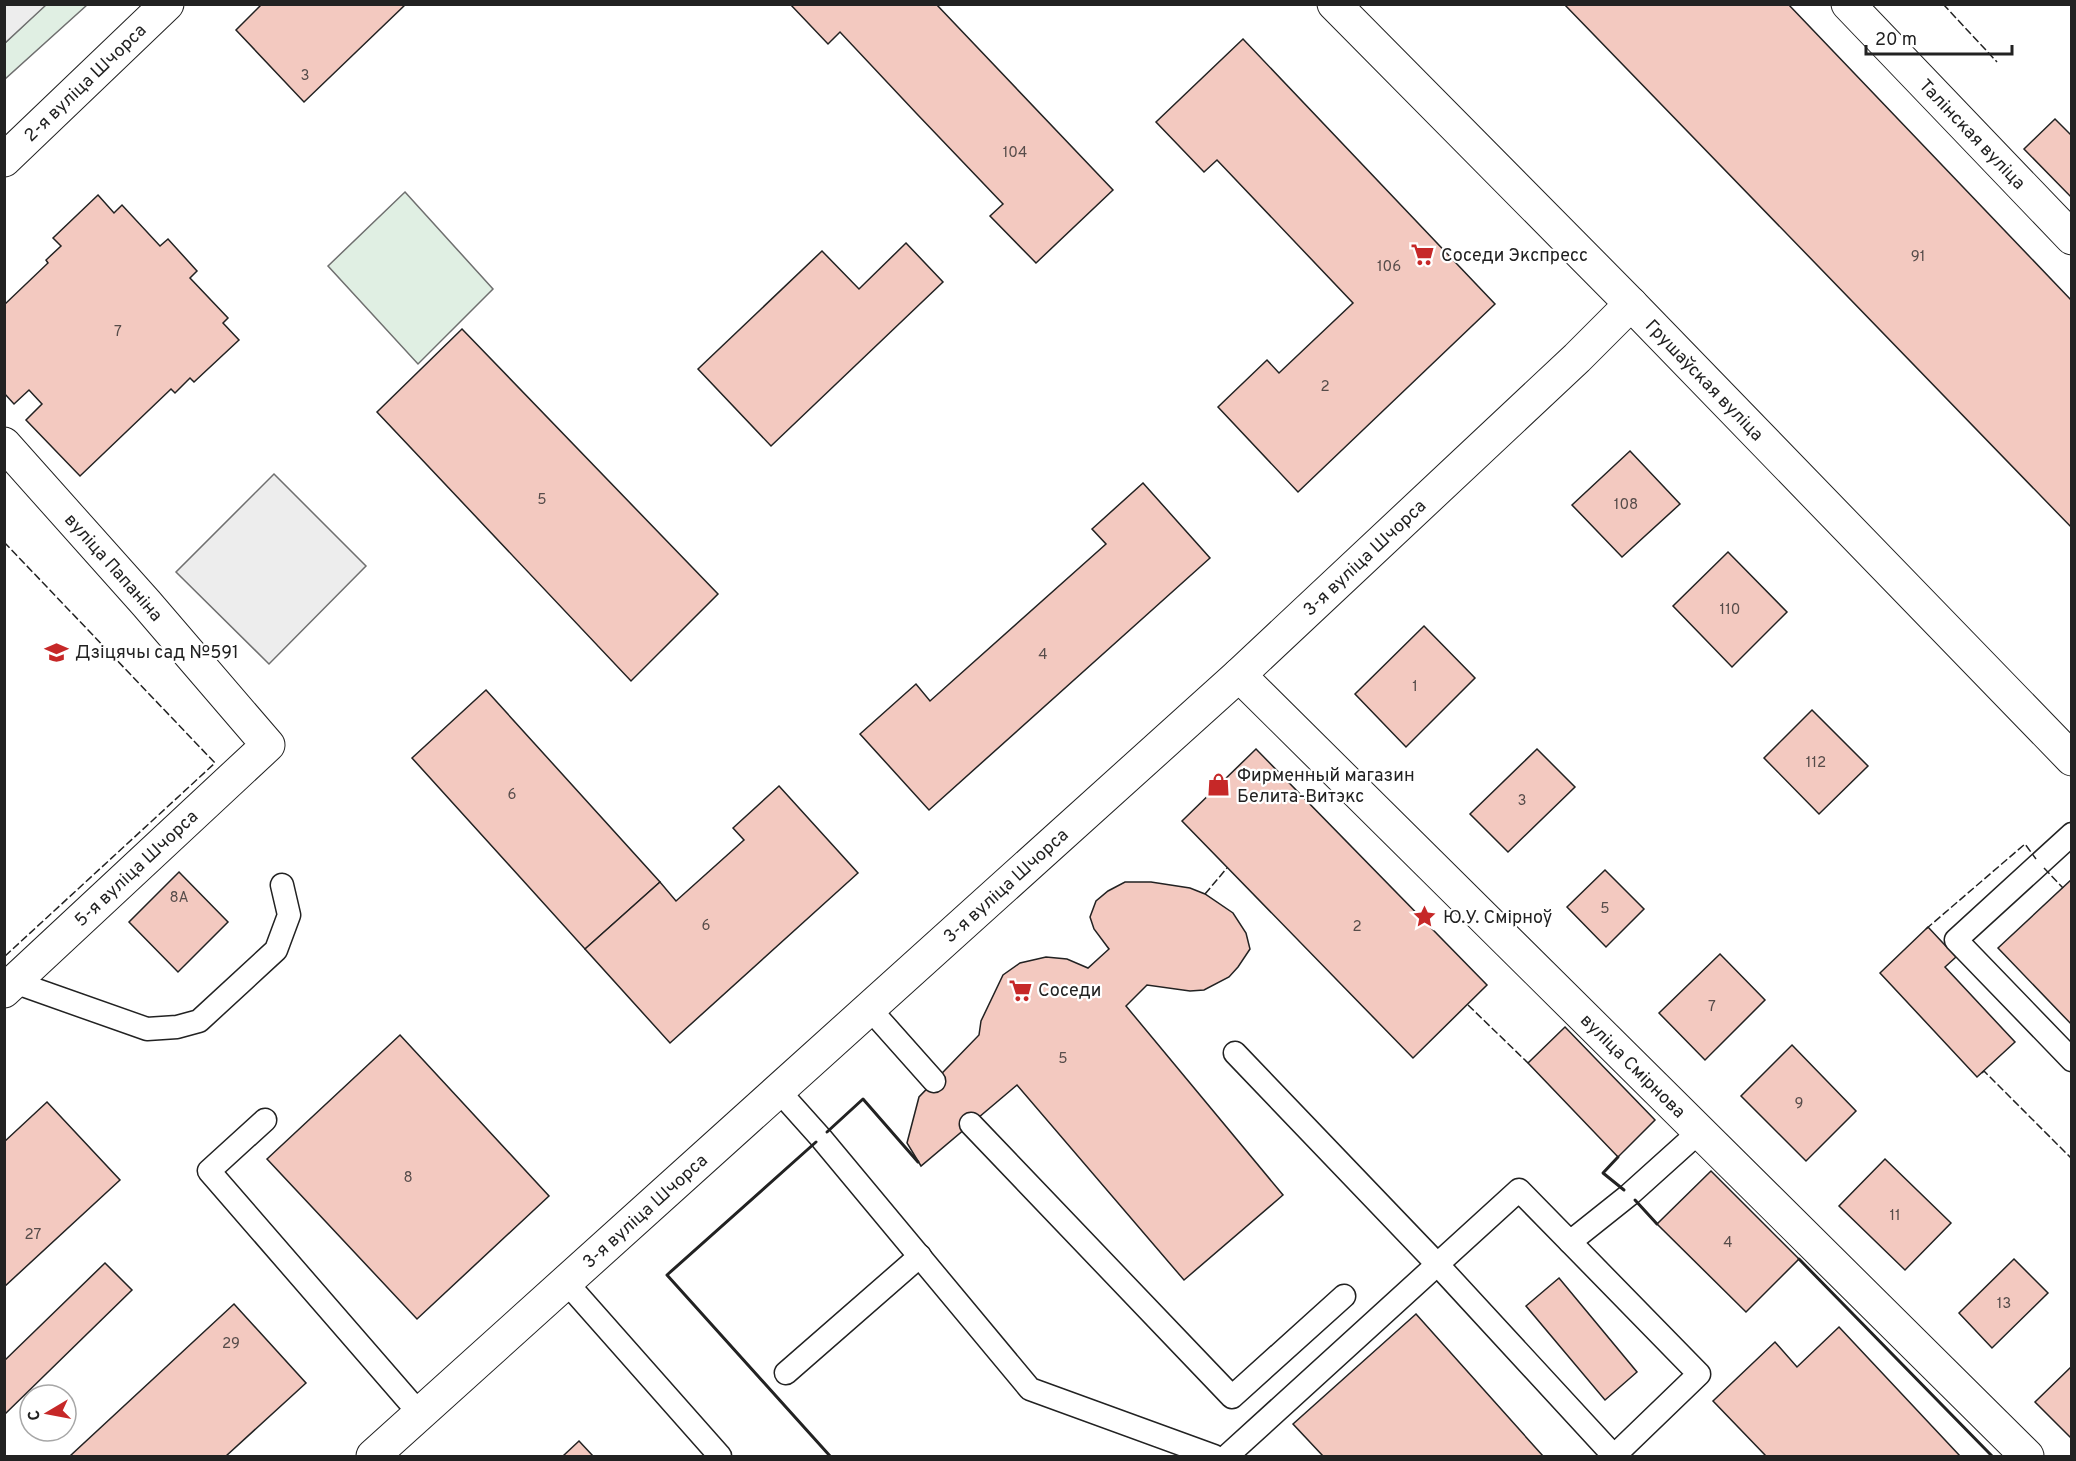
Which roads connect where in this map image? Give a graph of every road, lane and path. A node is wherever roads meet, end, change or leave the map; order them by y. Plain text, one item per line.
1 (167, 4) edge
2 (1334, 4) edge
3 (1848, 4) edge
4 (4, 160) edge
5 (2072, 238) edge
6 (1631, 304) junction
7 (4, 444) edge
8 (1239, 675) junction
9 (268, 745) joint
10 (2072, 759) edge
11 (2072, 834) edge
12 (282, 885) dead end
13 (9, 986) edge
14 (868, 1008) junction
15 (1235, 1053) dead end
16 (2072, 1060) edge
17 (934, 1081) dead end
18 (778, 1090) junction
19 (265, 1120) dead end
20 (971, 1124) dead end
21 (1699, 1132) junction
22 (1570, 1242) junction
23 (920, 1256) junction
24 (1438, 1265) junction
25 (566, 1282) junction
26 (1344, 1296) dead end
27 (786, 1373) dead end
28 (420, 1414) junction
29 (373, 1456) edge
30 (720, 1456) edge
31 (1214, 1456) edge
32 (1227, 1456) edge
33 (2027, 1456) edge

1 - 4 street, 2-я вуліца Шчорса
2 - 6 street, Грушаўская вуліца
3 - 5 street, Талінская вуліца
6 - 8 street, 3-я вуліца Шчорса
6 - 10 street, Грушаўская вуліца
7 - 9 street, вуліца Папаніна
8 - 14 street, 3-я вуліца Шчорса
8 - 21 street, вуліца Смірнова
9 - 13 street, 5-я вуліца Шчорса
11 - 16 lane
12 - 13 lane
14 - 17 lane
14 - 18 street, 3-я вуліца Шчорса
15 - 24 lane
18 - 23 lane
18 - 25 street, 3-я вуліца Шчорса
19 - 28 lane
20 - 26 lane
21 - 22 lane
21 - 33 street, вуліца Смірнова
22 - 24 lane
22 - 24 lane
23 - 27 lane
23 - 31 lane
24 - 32 lane
25 - 28 street, 3-я вуліца Шчорса
25 - 30 lane
28 - 29 street, 3-я вуліца Шчорса

